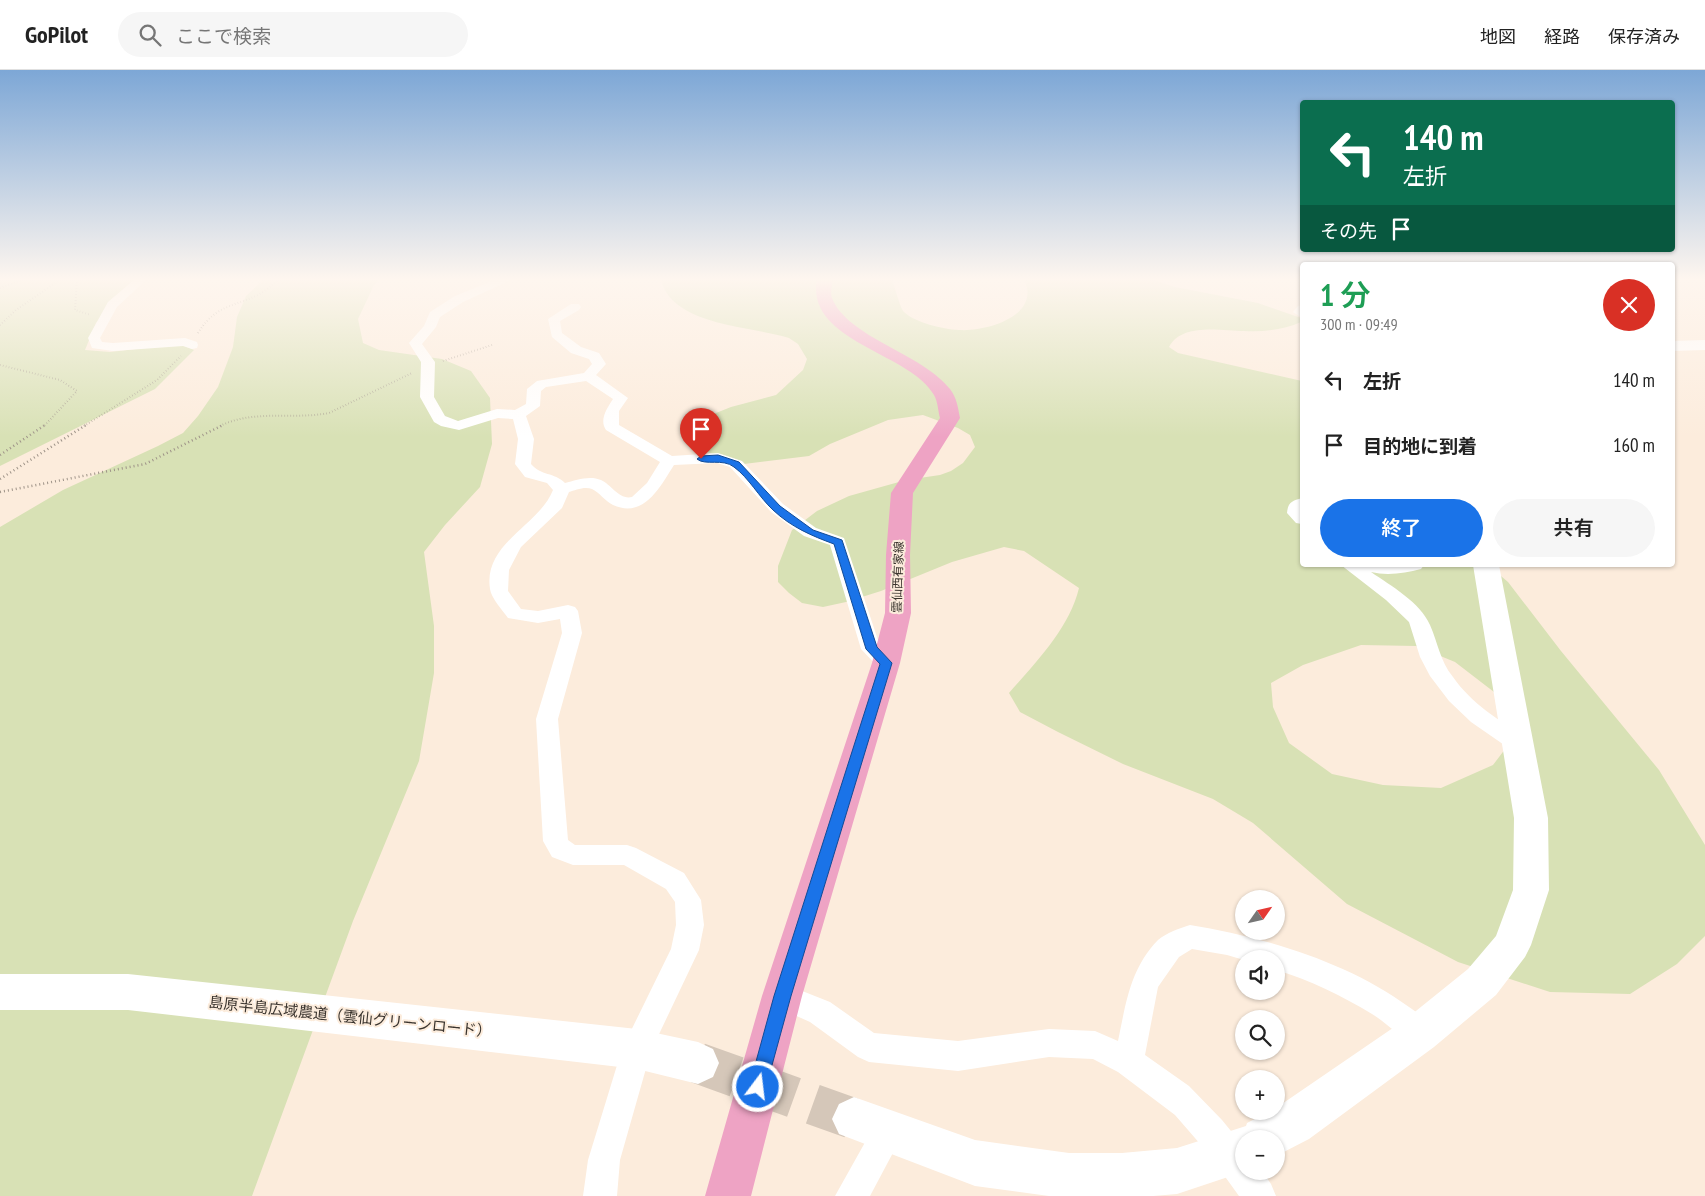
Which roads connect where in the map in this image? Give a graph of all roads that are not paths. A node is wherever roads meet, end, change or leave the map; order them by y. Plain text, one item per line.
1 (97, 332) edge
2 (427, 332) edge
3 (556, 332) edge
4 (855, 332) edge
5 (192, 345) road end
6 (1705, 345) edge
7 (1675, 346) edge
8 (588, 376) junction
9 (518, 415) junction
10 (668, 461) junction
11 (562, 489) junction
12 (1300, 503) edge
13 (1300, 517) edge
14 (1353, 567) edge
15 (1375, 567) edge
16 (1400, 567) edge
17 (1486, 567) edge
18 (886, 663) junction
19 (1518, 744) junction
20 (0, 992) edge
21 (782, 996) junction
22 (1420, 1033) junction
23 (628, 1048) junction
24 (1129, 1061) junction
25 (698, 1063) tunnel mouth
26 (871, 1126) joint
27 (1279, 1130) edge
28 (1235, 1140) edge
29 (1235, 1151) edge
30 (1255, 1180) edge
31 (600, 1196) edge
32 (728, 1196) edge
33 (852, 1196) edge
34 (1259, 1196) edge

1 - 5 street
2 - 9 street
3 - 8 street
4 - 18 main road, 雲仙西有家線
6 - 7 street
8 - 9 street
8 - 10 street
9 - 11 street
10 - 11 street
10 - 18 street
11 - 23 street
12 - 13 street
14 - 19 street
15 - 16 street
17 - 19 street
18 - 21 main road, 雲仙西有家線
19 - 22 street
20 - 23 street, 島原半島広域農道（雲仙グリーンロード）
21 - 24 street
21 - 32 main road, 雲仙西有家線
22 - 24 street
22 - 27 street
23 - 25 street, 島原半島広域農道（雲仙グリーンロード）
23 - 31 street
24 - 28 street
26 - 29 street
26 - 33 street
30 - 34 street

